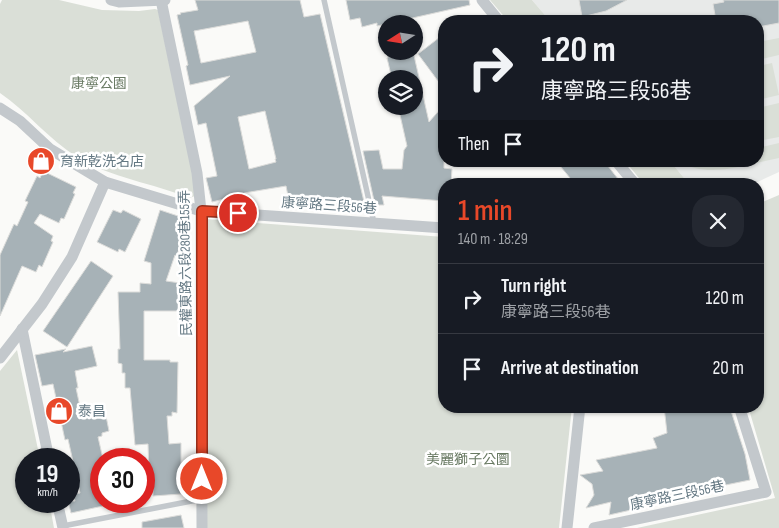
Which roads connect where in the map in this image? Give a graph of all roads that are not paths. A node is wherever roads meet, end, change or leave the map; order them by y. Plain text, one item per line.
1 (111, 0) edge
2 (162, 0) edge
3 (324, 0) edge
4 (482, 0) edge
5 (494, 15) edge
6 (0, 108) edge
7 (621, 167) edge
8 (630, 178) edge
9 (105, 182) junction
10 (202, 211) junction
11 (374, 223) junction
12 (438, 228) edge
13 (22, 329) junction
14 (0, 358) edge
15 (579, 413) edge
16 (741, 413) edge
17 (47, 448) edge
18 (202, 499) junction
19 (60, 513) edge
20 (63, 527) edge
21 (202, 528) edge
22 (567, 528) edge
23 (594, 528) edge

1 - 2 street
2 - 10 street, 民權東路六段280巷155弄
3 - 11 lane
4 - 5 street
6 - 9 street, 康寧路三段56巷
7 - 8 street
9 - 10 street, 康寧路三段56巷
9 - 13 street
10 - 11 street, 康寧路三段56巷
10 - 18 street, 民權東路六段280巷155弄
11 - 12 street, 康寧路三段56巷
13 - 14 street
13 - 17 street
15 - 22 street
16 - 23 street, 康寧路三段56巷
18 - 20 lane
18 - 21 street, 民權東路六段280巷155弄
19 - 20 street

